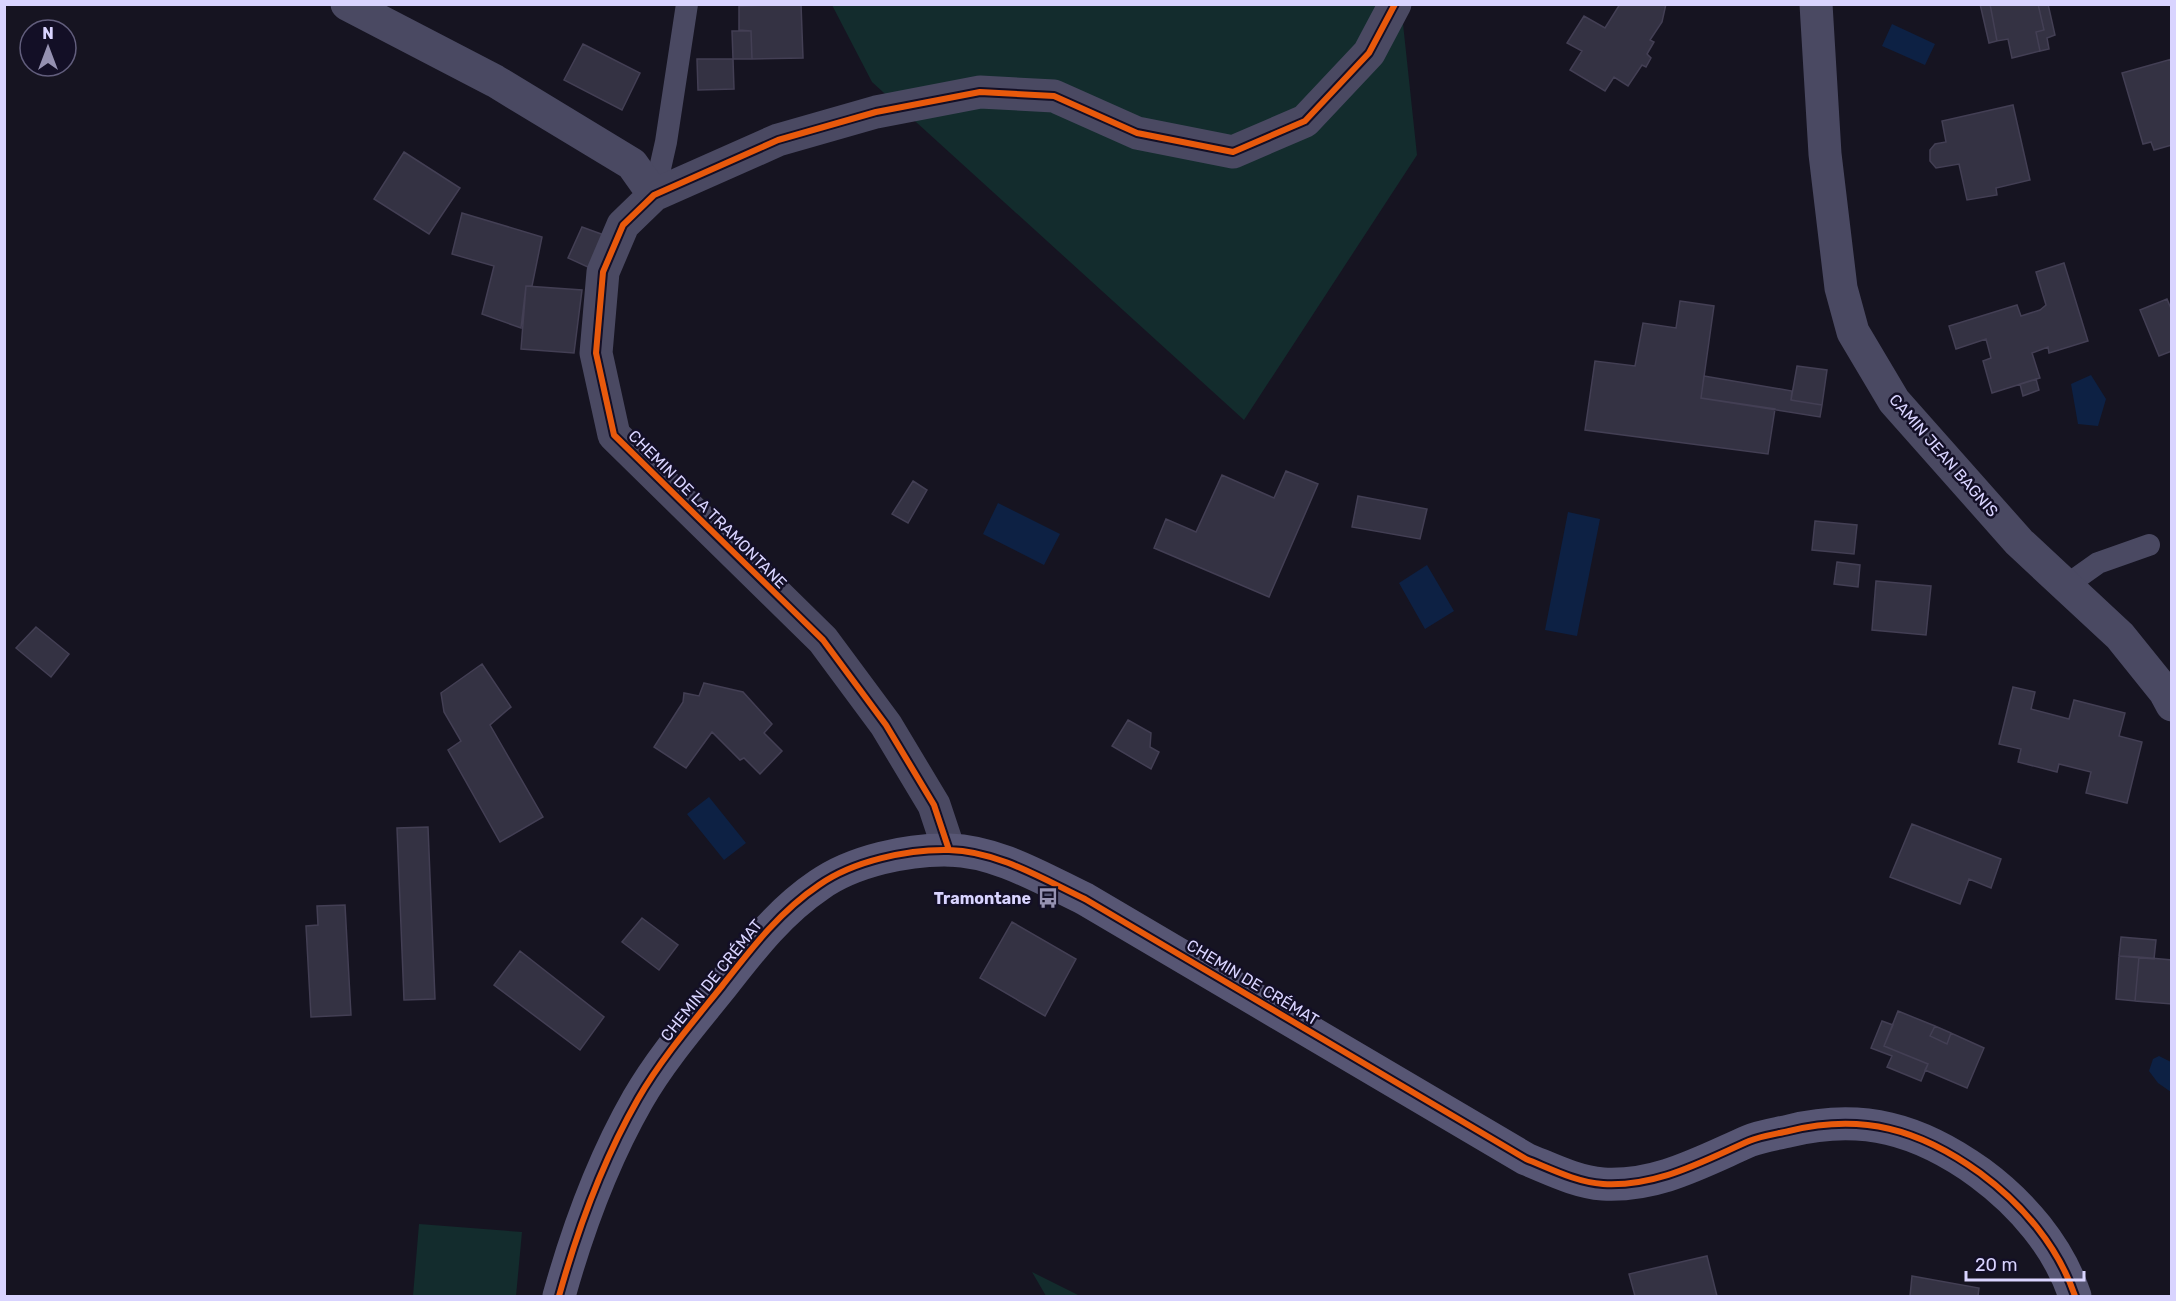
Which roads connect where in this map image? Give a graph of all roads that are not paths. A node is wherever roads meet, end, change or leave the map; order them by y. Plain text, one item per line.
1 (347, 4) edge
2 (687, 4) edge
3 (1395, 4) edge
4 (1816, 4) edge
5 (654, 195) junction
6 (2149, 545) dead end
7 (2067, 585) junction
8 (2172, 705) edge
9 (949, 850) junction
10 (559, 1296) edge
11 (2075, 1296) edge

1 - 5 street
2 - 5 lane
3 - 5 street, CHEMIN DE LA TRAMONTANE
4 - 7 street, CAMIN JEAN BAGNIS
5 - 9 street, CHEMIN DE LA TRAMONTANE
6 - 7 lane
7 - 8 street, CAMIN JEAN BAGNIS
9 - 10 street, CHEMIN DE CRÉMAT
9 - 11 street, CHEMIN DE CRÉMAT

